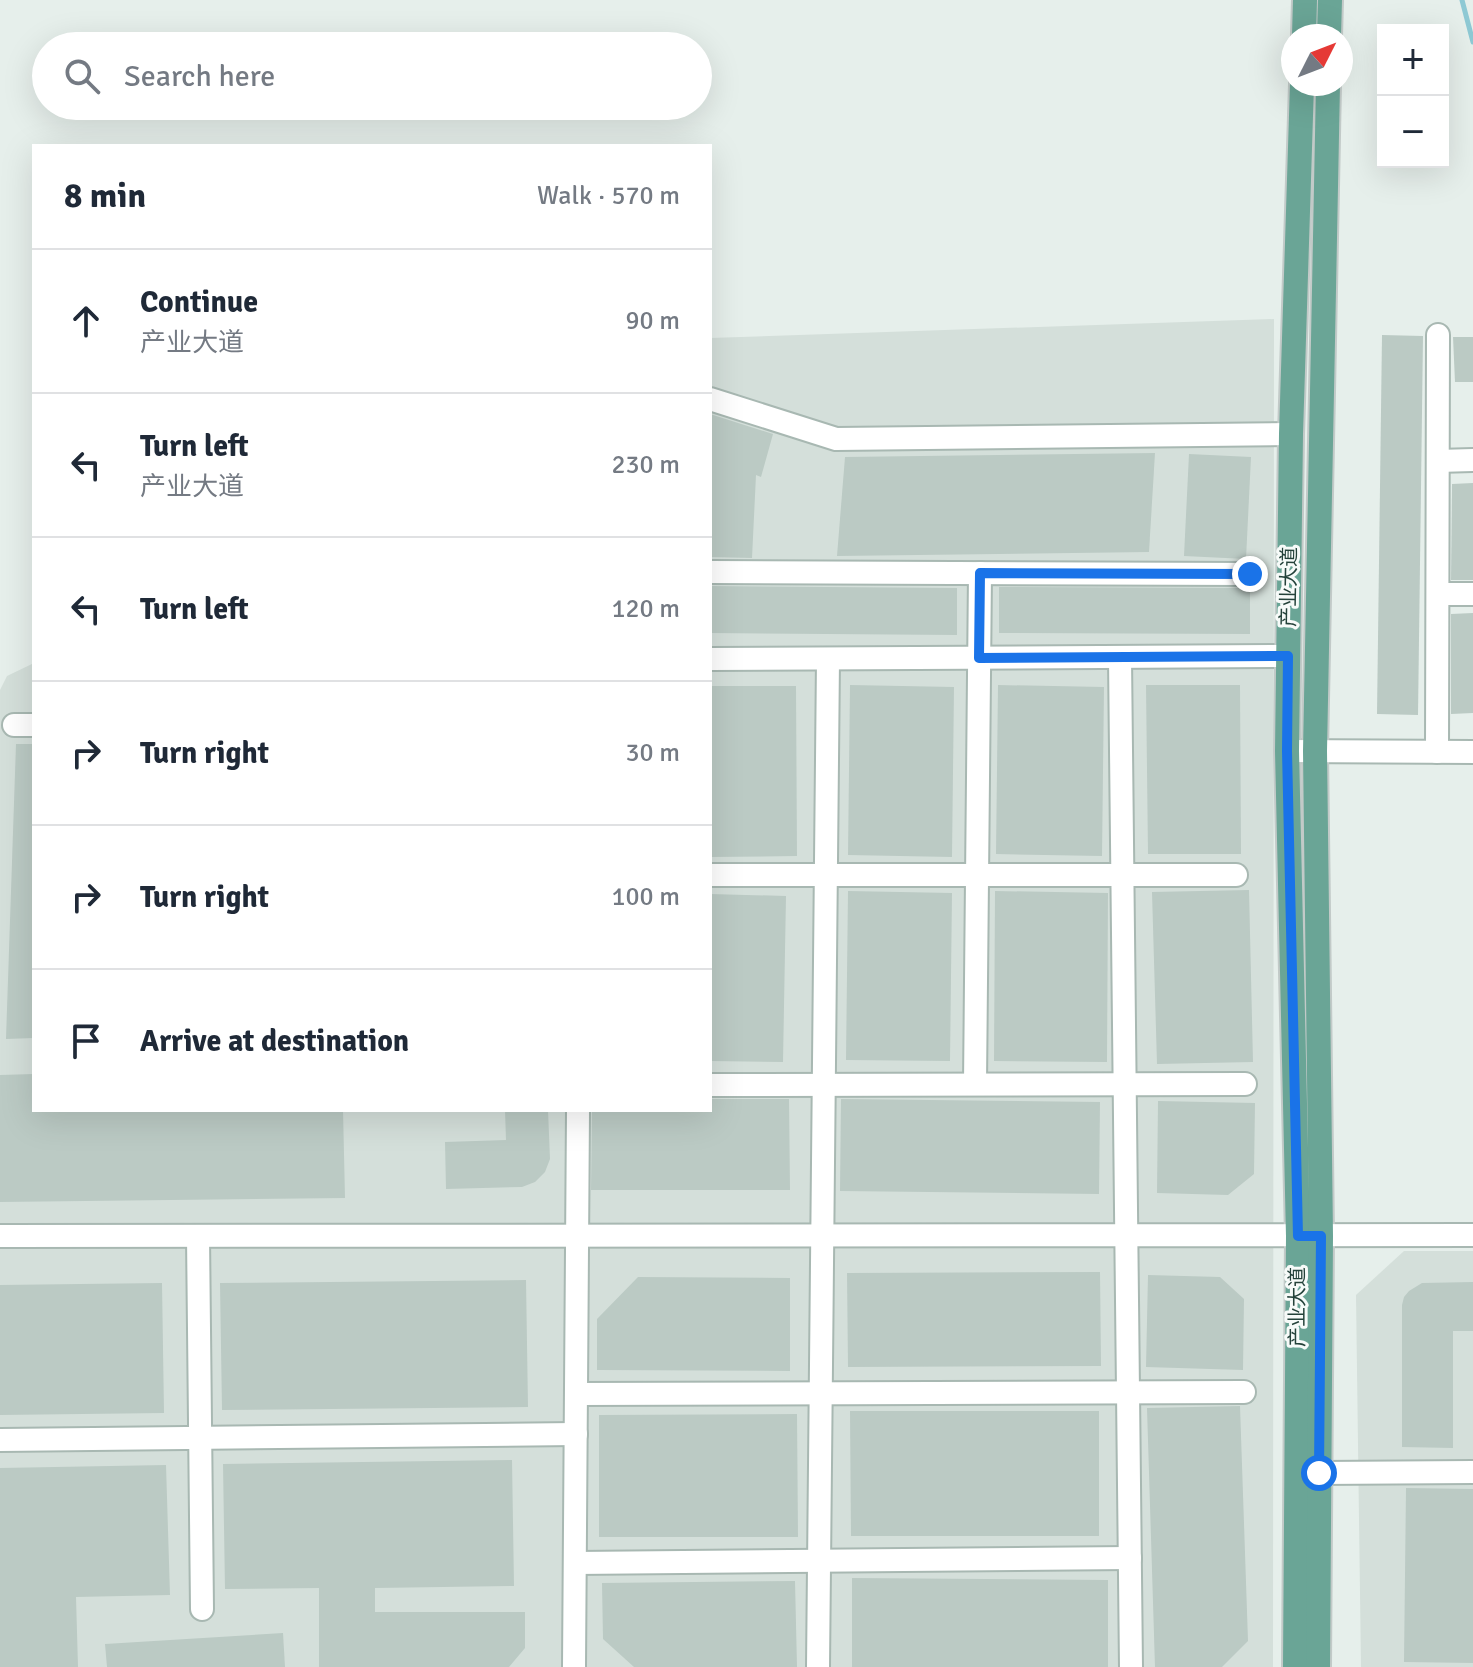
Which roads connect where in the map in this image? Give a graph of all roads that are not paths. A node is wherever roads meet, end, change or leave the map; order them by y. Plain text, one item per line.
1 (1305, 0) edge
2 (1330, 0) edge
3 (1304, 24) edge
4 (1329, 24) edge
5 (1302, 96) edge
6 (1328, 96) edge
7 (1438, 335) dead end
8 (712, 400) edge
9 (1291, 434) junction
10 (1473, 460) edge
11 (1438, 461) junction
12 (712, 572) edge
13 (980, 573) junction
14 (1250, 574) dead end
15 (1438, 594) junction
16 (1473, 594) edge
17 (1288, 656) junction
18 (979, 658) junction
19 (1120, 658) junction
20 (712, 659) edge
21 (828, 659) junction
22 (1287, 751) junction
23 (1315, 751) junction
24 (1437, 752) junction
25 (1473, 752) edge
26 (712, 875) edge
27 (826, 875) junction
28 (977, 875) junction
29 (1122, 875) junction
30 (1236, 875) dead end
31 (975, 1084) junction
32 (1125, 1084) junction
33 (1245, 1084) dead end
34 (712, 1085) edge
35 (824, 1085) junction
36 (578, 1112) edge
37 (1473, 1235) edge
38 (0, 1236) edge
39 (198, 1236) junction
40 (577, 1236) junction
41 (822, 1236) junction
42 (1126, 1236) junction
43 (1309, 1236) junction
44 (1128, 1392) junction
45 (1244, 1392) dead end
46 (821, 1393) junction
47 (576, 1394) junction
48 (576, 1434) junction
49 (200, 1438) junction
50 (0, 1440) edge
51 (1473, 1472) edge
52 (1319, 1473) junction
53 (1130, 1558) junction
54 (819, 1560) junction
55 (575, 1563) junction
56 (202, 1609) dead end
57 (574, 1667) edge
58 (818, 1667) edge
59 (1131, 1667) edge
60 (1295, 1667) edge
61 (1318, 1667) edge

1 - 3 main road
2 - 4 main road
5 - 9 main road, 产业大道
6 - 23 main road, 产业大道
7 - 11 street
8 - 9 street
9 - 17 main road, 产业大道
10 - 11 street
11 - 15 street
12 - 13 street
13 - 14 street
13 - 18 street
15 - 16 street
15 - 24 street
17 - 19 street
17 - 22 main road, 产业大道
18 - 19 street
18 - 21 street
18 - 28 street
19 - 29 street
20 - 21 street
21 - 27 street
22 - 23 street
22 - 43 main road, 产业大道
23 - 24 street
23 - 43 main road, 产业大道
24 - 25 street
26 - 27 street
27 - 28 street
27 - 35 street
28 - 29 street
28 - 31 street
29 - 30 street
29 - 32 street
31 - 32 street
31 - 35 street
32 - 33 street
32 - 42 street
34 - 35 street
35 - 41 street
36 - 40 street
37 - 43 street
38 - 39 street
39 - 40 street
39 - 49 street
40 - 41 street
40 - 47 street
41 - 42 street
41 - 46 street
42 - 43 street
42 - 44 street
43 - 52 main road, 产业大道
43 - 60 main road, 产业大道
44 - 45 street
44 - 46 street
44 - 53 street
46 - 47 street
46 - 54 street
47 - 48 street
48 - 49 street
48 - 55 street
49 - 50 street
49 - 56 street
51 - 52 street
52 - 61 main road, 产业大道
53 - 54 street
53 - 59 street
54 - 55 street
54 - 58 street
55 - 57 street

